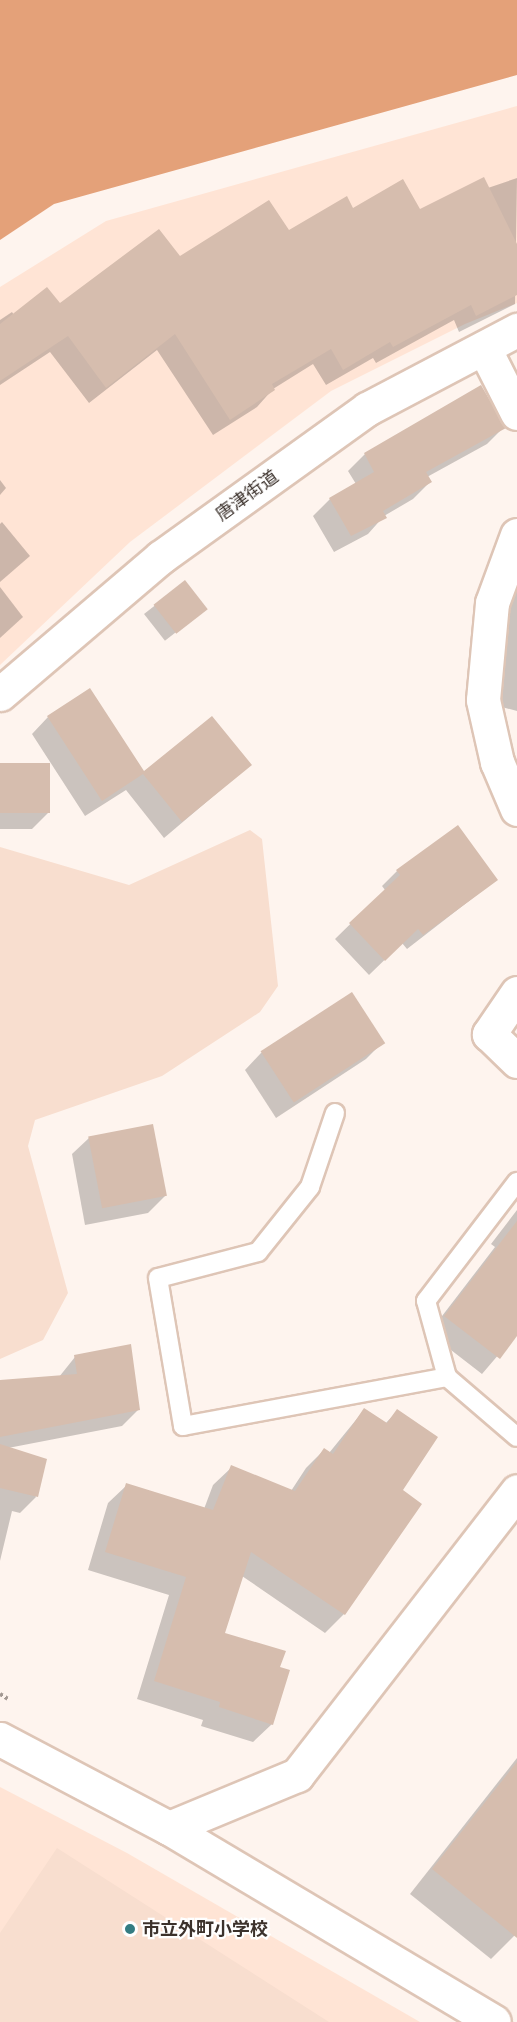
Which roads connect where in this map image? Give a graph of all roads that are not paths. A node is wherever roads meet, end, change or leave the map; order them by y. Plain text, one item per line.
1 (517, 330) edge
2 (484, 348) junction
3 (517, 413) edge
4 (517, 535) edge
5 (0, 694) edge
6 (517, 808) edge
7 (517, 993) edge
8 (517, 1061) edge
9 (335, 1113) dead end
10 (517, 1182) edge
11 (447, 1377) junction
12 (517, 1437) edge
13 (517, 1491) edge
14 (0, 1739) edge
15 (169, 1828) junction
16 (494, 2022) edge

1 - 2 street, 唐津街道
2 - 3 street
2 - 5 street, 唐津街道
4 - 6 street
7 - 8 street
9 - 11 lane
10 - 11 lane
11 - 12 lane
13 - 15 street
14 - 15 street
15 - 16 street

